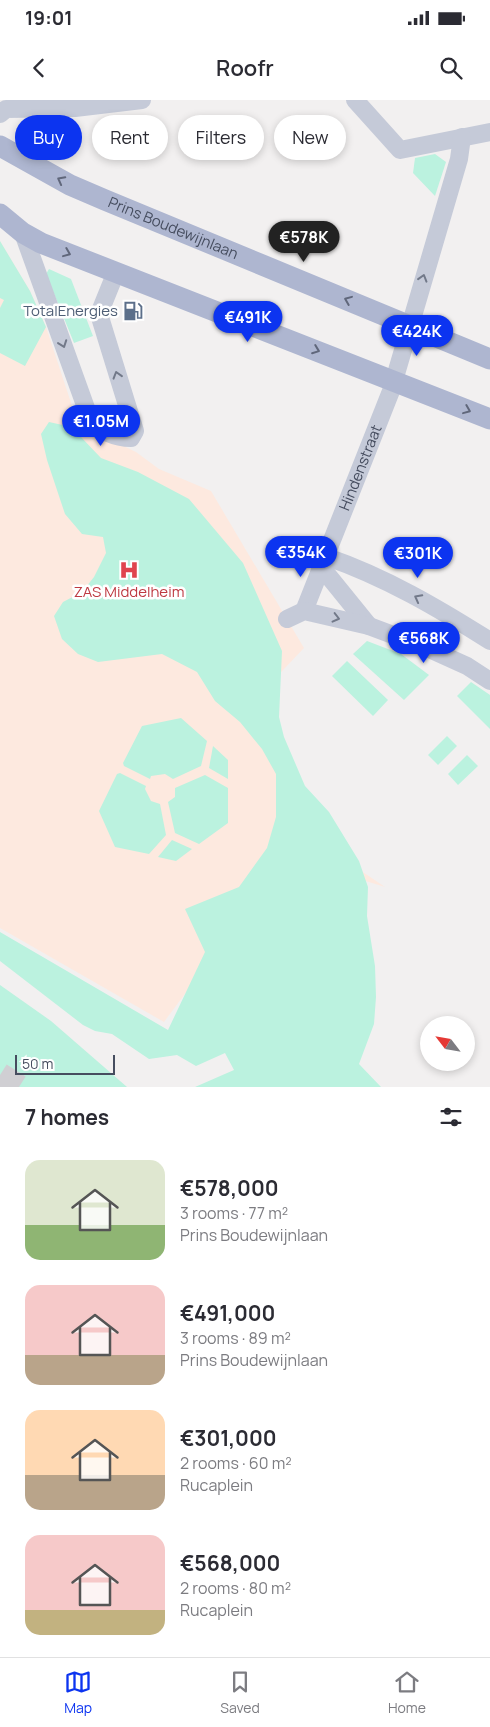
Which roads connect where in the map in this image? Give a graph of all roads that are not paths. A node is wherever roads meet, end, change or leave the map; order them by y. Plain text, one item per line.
1 (142, 100) edge
2 (355, 100) edge
3 (94, 103) edge
4 (1, 118) edge
5 (490, 132) edge
6 (462, 137) junction
7 (0, 146) edge
8 (0, 214) edge
9 (22, 233) junction
10 (116, 272) junction
11 (409, 325) junction
12 (490, 358) edge
13 (394, 380) junction
14 (490, 419) edge
15 (325, 563) junction
16 (304, 611) junction
17 (287, 619) dead end
18 (369, 626) junction
19 (490, 641) edge
20 (490, 681) edge

1 - 3 street
2 - 6 street
3 - 4 street
5 - 6 street
11 -> 6 street, Hindenstraat
11 -> 7 main road, Prins Boudewijnlaan
8 - 9 main road
9 -> 10 main road
9 -> 10 street
10 -> 13 main road
11 - 12 main road, Prins Boudewijnlaan
11 - 13 street, Hindenstraat
13 -> 14 main road
13 - 15 street, Hindenstraat
15 - 16 street, Hindenstraat
15 - 18 street
19 -> 15 street
16 - 17 street
16 -> 18 street
18 - 20 street

